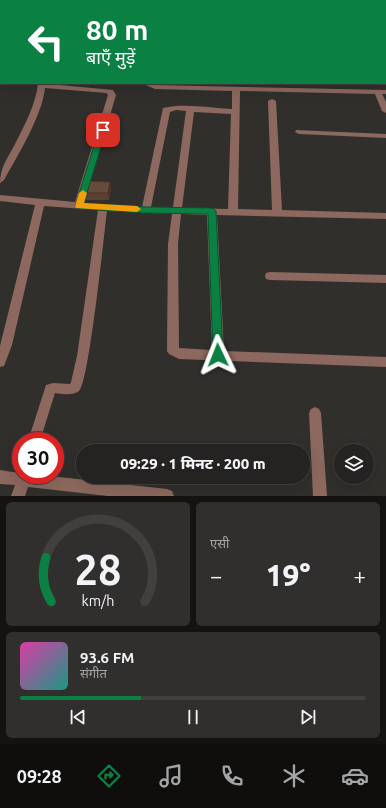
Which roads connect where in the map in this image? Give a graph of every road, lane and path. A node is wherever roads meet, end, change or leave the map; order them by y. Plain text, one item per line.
1 (43, 84) edge
2 (148, 84) edge
3 (334, 84) edge
4 (236, 88) junction
5 (337, 91) junction
6 (377, 91) junction
7 (386, 92) edge
8 (272, 102) dead end
9 (190, 108) junction
10 (386, 111) edge
11 (235, 112) junction
12 (299, 132) dead end
13 (386, 136) edge
14 (0, 180) edge
15 (0, 198) edge
16 (40, 202) junction
17 (79, 206) junction
18 (103, 207) junction
19 (146, 210) junction
20 (176, 210) junction
21 (212, 211) junction
22 (233, 211) junction
23 (277, 213) junction
24 (386, 216) edge
25 (270, 276) dead end
26 (386, 279) edge
27 (218, 355) junction
28 (0, 362) edge
29 (386, 362) edge
30 (315, 413) dead end
31 (37, 432) edge
32 (0, 477) edge
33 (12, 477) edge
34 (64, 482) edge
35 (22, 484) edge
36 (18, 496) edge
37 (167, 496) edge
38 (320, 496) edge

1 - 14 street
1 - 17 street
2 - 4 street
3 - 5 street
4 - 5 street
4 - 11 street
5 - 6 street
6 - 7 street
6 - 10 street
8 - 23 street
9 - 11 street
9 - 19 street
9 - 20 street
11 - 22 street
12 - 13 street
15 - 16 street
16 - 17 street
16 - 28 street
17 - 18 street
18 - 19 street
18 - 31 street
19 - 20 street
20 - 21 street
20 - 27 street
21 - 22 street
21 - 27 street
22 - 23 street
23 - 24 street
25 - 26 street
27 - 29 street
30 - 38 street
32 - 33 street
34 - 37 street
35 - 36 street

